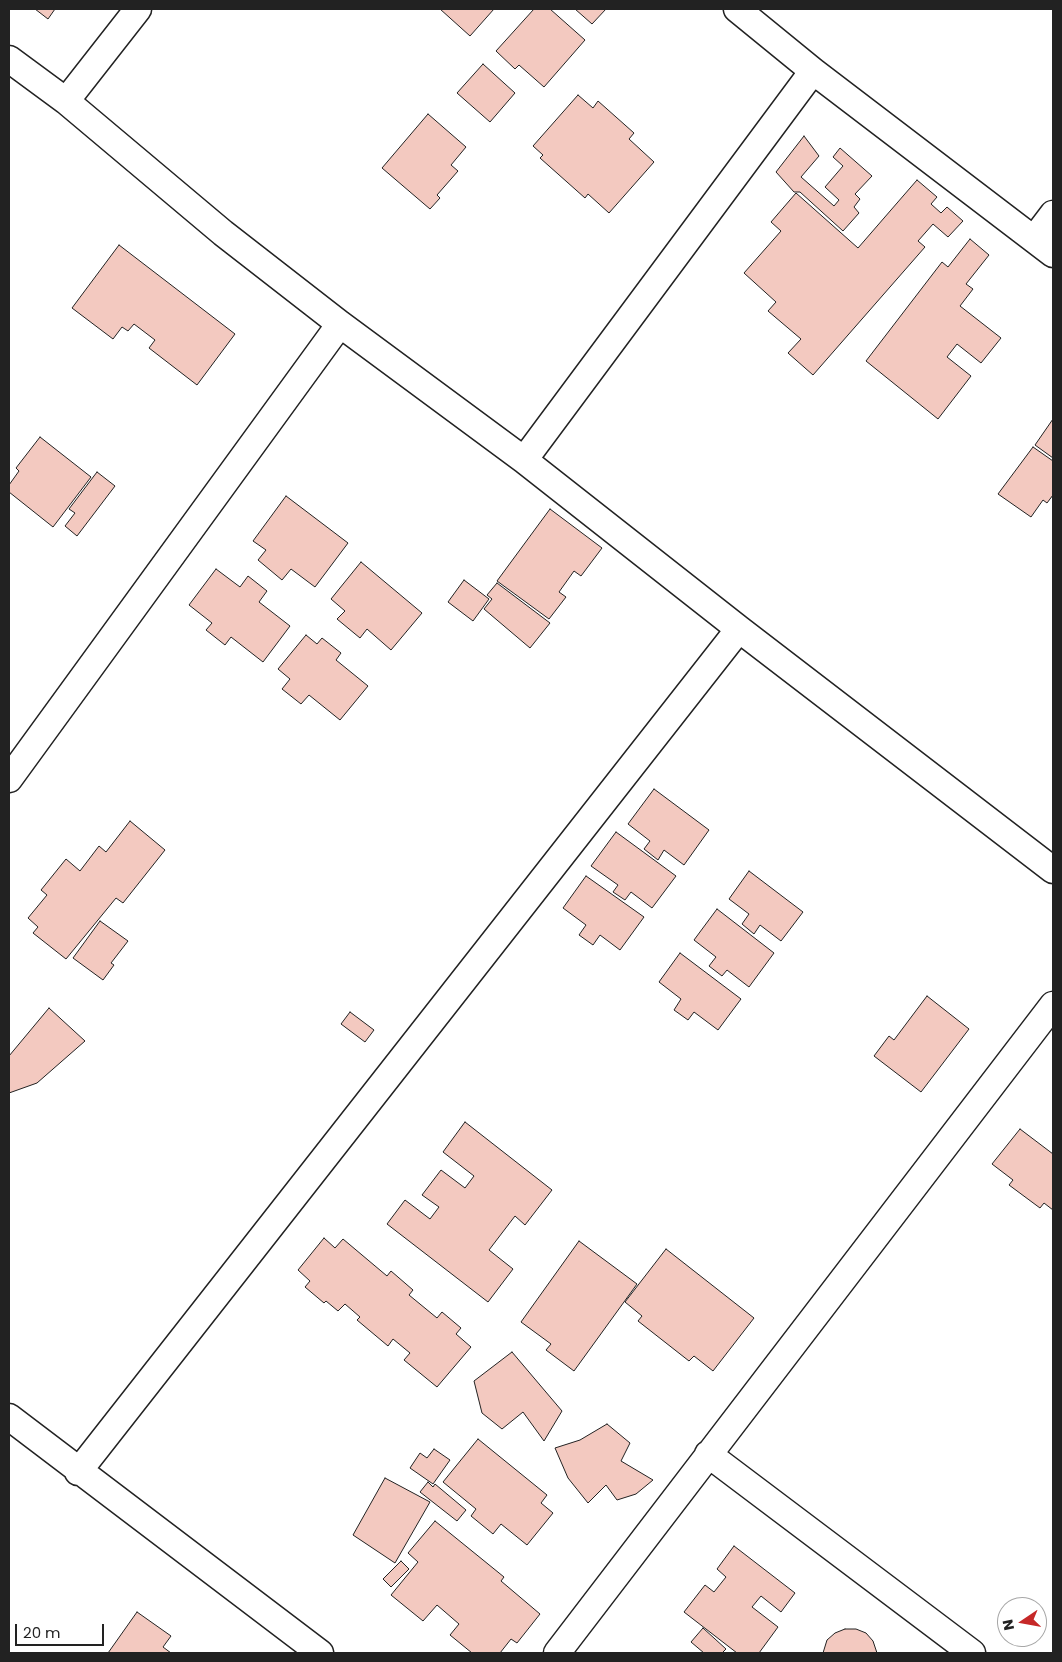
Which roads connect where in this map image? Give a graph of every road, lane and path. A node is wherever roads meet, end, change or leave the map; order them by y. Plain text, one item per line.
1 (138, 9) edge
2 (737, 9) edge
3 (9, 59) edge
4 (813, 71) junction
5 (66, 101) junction
6 (1053, 214) edge
7 (1043, 247) edge
8 (340, 324) junction
9 (524, 460) junction
10 (739, 629) junction
11 (9, 779) edge
12 (1053, 870) edge
13 (1053, 1004) edge
14 (9, 1418) edge
15 (708, 1454) junction
16 (78, 1472) junction
17 (320, 1653) edge
18 (557, 1653) edge
19 (972, 1653) edge

1 - 5 street
2 - 4 street
3 - 5 street
4 - 7 street
4 - 9 street
5 - 8 street
6 - 7 street
8 - 9 street
8 - 11 street
9 - 10 street
10 - 12 street
10 - 16 street
13 - 15 street
14 - 16 street
15 - 18 street
15 - 19 street
16 - 17 street

